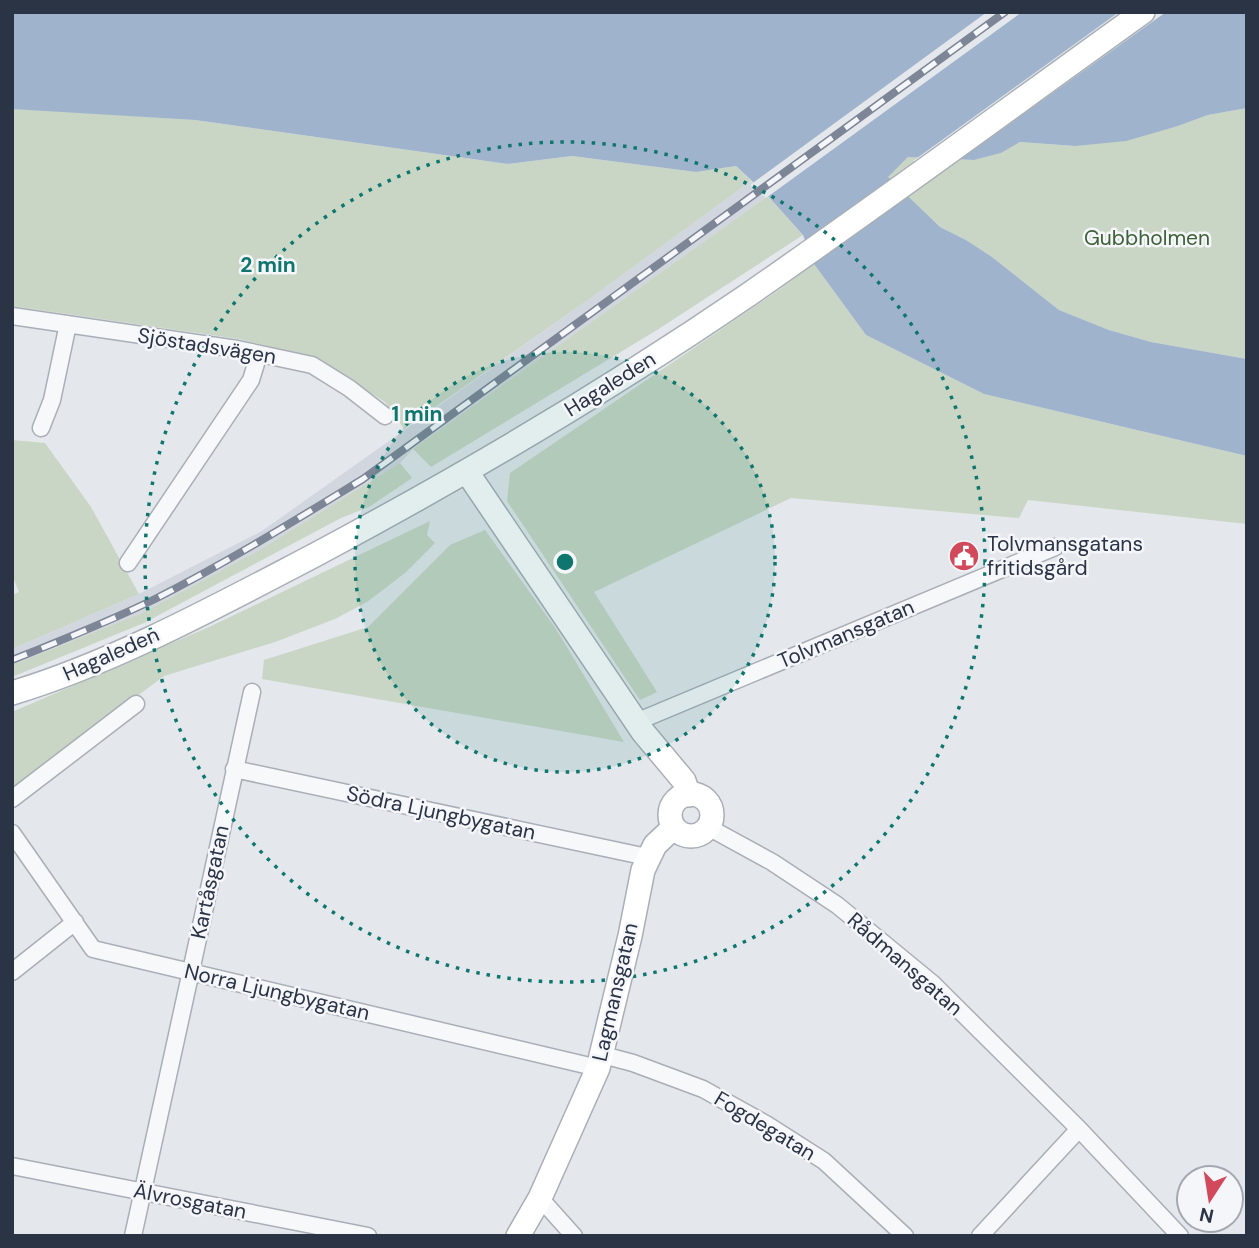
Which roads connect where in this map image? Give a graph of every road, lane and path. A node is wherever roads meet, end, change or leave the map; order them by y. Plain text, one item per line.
1 (1143, 12) edge
2 (12, 316) edge
3 (68, 324) junction
4 (259, 354) junction
5 (385, 416) dead end
6 (41, 428) dead end
7 (467, 472) junction
8 (1055, 547) dead end
9 (128, 563) dead end
10 (20, 692) edge
11 (253, 692) dead end
12 (136, 705) dead end
13 (636, 722) junction
14 (234, 769) junction
15 (689, 794) junction
16 (12, 799) edge
17 (674, 827) junction
18 (708, 827) junction
19 (12, 833) edge
20 (647, 858) junction
21 (75, 922) junction
22 (12, 972) edge
23 (190, 972) junction
24 (600, 1062) junction
25 (1079, 1129) junction
26 (12, 1166) edge
27 (141, 1192) junction
28 (540, 1198) junction
29 (133, 1236) edge
30 (368, 1236) edge
31 (518, 1236) edge
32 (574, 1236) edge
33 (905, 1236) edge
34 (980, 1236) edge
35 (1180, 1236) edge

1 - 7 street, Hagaleden
2 - 3 street, Sjöstadsvägen
3 - 4 street, Sjöstadsvägen
3 - 6 street
4 - 5 street, Sjöstadsvägen
4 - 9 street
7 - 10 street, Hagaleden
7 - 13 street
8 - 13 street, Tolvmansgatan
11 - 14 street, Kartåsgatan
12 - 16 street
13 - 15 street
14 - 20 street, Södra Ljungbygatan
14 - 23 street, Kartåsgatan
15 - 17 street, Lagmansgatan
15 - 18 street
17 - 18 street
17 - 20 street, Lagmansgatan
18 - 25 street, Rådmansgatan
19 - 21 street, Norra Ljungbygatan
20 - 24 street, Lagmansgatan
21 - 22 street
21 - 23 street, Norra Ljungbygatan
23 - 24 street, Norra Ljungbygatan
23 - 27 street, Kartåsgatan
24 - 28 street, Lagmansgatan
24 - 33 street, Fogdegatan
25 - 34 street
25 - 35 street, Rådmansgatan
26 - 27 street, Älvrosgatan
27 - 29 street, Kartåsgatan
27 - 30 street, Älvrosgatan
28 - 31 street, Lagmansgatan
28 - 32 street

